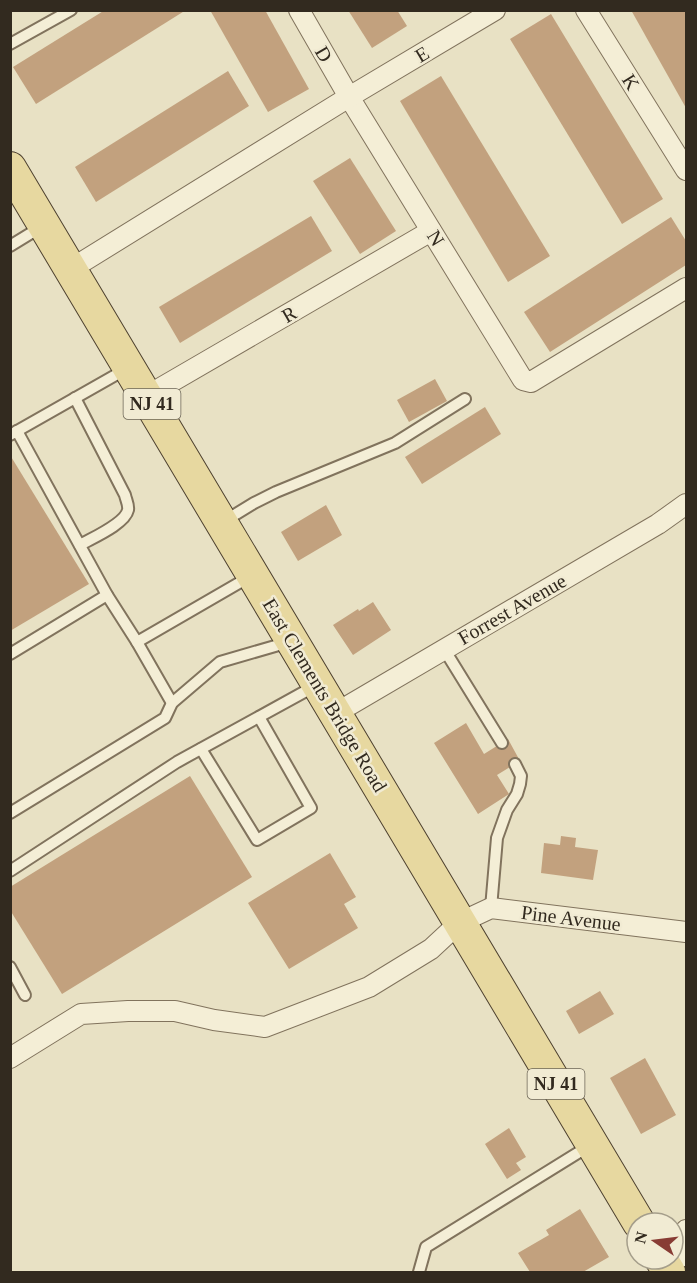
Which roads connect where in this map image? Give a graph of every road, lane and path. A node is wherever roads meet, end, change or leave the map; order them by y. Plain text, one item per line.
1 (71, 10) edge
2 (299, 10) edge
3 (495, 10) edge
4 (586, 10) edge
5 (10, 44) edge
6 (349, 97) junction
7 (682, 162) edge
8 (10, 168) edge
9 (45, 225) junction
10 (432, 231) junction
11 (10, 246) edge
12 (71, 269) junction
13 (687, 288) edge
14 (130, 367) junction
15 (147, 396) junction
16 (75, 398) junction
17 (465, 399) dead end
18 (14, 433) edge
19 (687, 504) edge
20 (223, 523) junction
21 (80, 545) junction
22 (254, 574) junction
23 (106, 595) junction
24 (293, 641) junction
25 (137, 642) junction
26 (444, 649) junction
27 (10, 654) edge
28 (319, 684) junction
29 (172, 703) junction
30 (336, 712) junction
31 (259, 717) junction
32 (502, 743) dead end
33 (201, 749) junction
34 (515, 764) dead end
35 (10, 813) edge
36 (10, 871) edge
37 (491, 908) junction
38 (459, 923) junction
39 (687, 932) edge
40 (10, 967) edge
41 (26, 995) dead end
42 (10, 1058) edge
43 (592, 1144) junction
44 (632, 1211) edge
45 (419, 1272) edge

1 - 5 lane
2 - 6 street, D
3 - 6 street, E
4 - 7 street, K
6 - 10 street, N
6 - 12 street
8 - 9 main road, East Clements Bridge Road / NJ 41
9 - 11 lane
9 - 12 main road, East Clements Bridge Road / NJ 41
10 - 13 street, N
10 - 15 street, R
12 - 14 main road, East Clements Bridge Road / NJ 41
14 - 15 main road, East Clements Bridge Road / NJ 41
14 - 16 lane
15 - 20 main road, East Clements Bridge Road / NJ 41
16 - 18 lane
16 - 21 lane
17 - 20 lane
18 - 21 lane
19 - 26 street, Forrest Avenue
20 - 22 main road, East Clements Bridge Road / NJ 41
21 - 23 lane
22 - 24 main road, East Clements Bridge Road / NJ 41
22 - 25 lane
23 - 25 lane
23 - 27 lane
24 - 28 main road, East Clements Bridge Road / NJ 41
24 - 29 lane
25 - 29 lane
26 - 30 street, Forrest Avenue
26 - 32 lane
28 - 30 main road, East Clements Bridge Road / NJ 41
28 - 31 lane
29 - 35 lane
30 - 38 main road, East Clements Bridge Road / NJ 41
31 - 33 lane
31 - 33 lane
33 - 36 lane
34 - 37 lane
37 - 38 street
37 - 39 street, Pine Avenue
38 - 42 street
38 - 43 main road, East Clements Bridge Road / NJ 41
40 - 41 lane
43 - 44 main road, East Clements Bridge Road / NJ 41
43 - 45 lane

